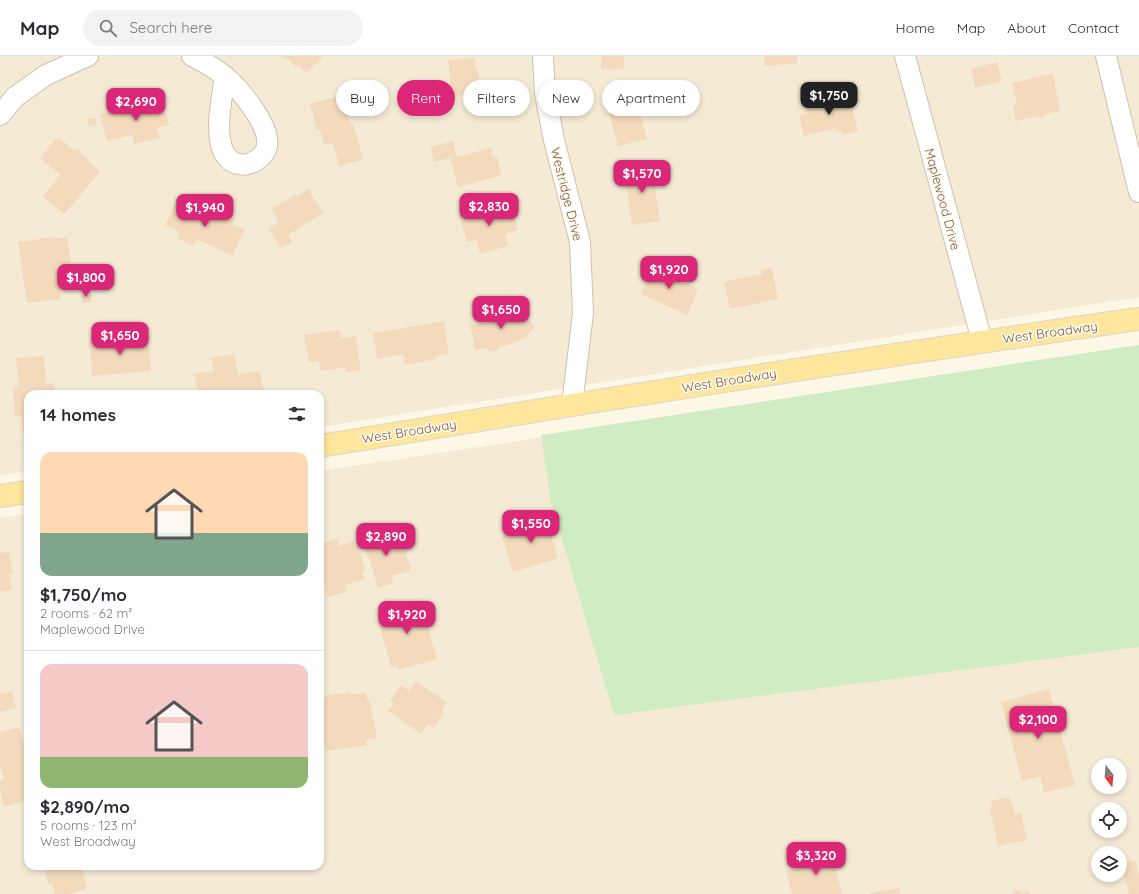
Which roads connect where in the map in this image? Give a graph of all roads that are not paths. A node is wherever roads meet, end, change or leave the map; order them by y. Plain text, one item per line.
1 (88, 56) edge
2 (192, 56) edge
3 (543, 56) edge
4 (905, 56) edge
5 (1106, 56) edge
6 (225, 76) dead end
7 (0, 115) edge
8 (1139, 192) edge
9 (1139, 319) edge
10 (982, 342) junction
11 (572, 405) junction
12 (324, 445) edge
13 (24, 493) edge
14 (0, 496) edge

1 - 7 street
2 - 6 street
3 - 11 street, Westridge Drive
4 - 10 street, Maplewood Drive
5 - 8 street
9 - 10 main road, West Broadway
10 - 11 main road, West Broadway
11 - 12 main road, West Broadway
13 - 14 main road

